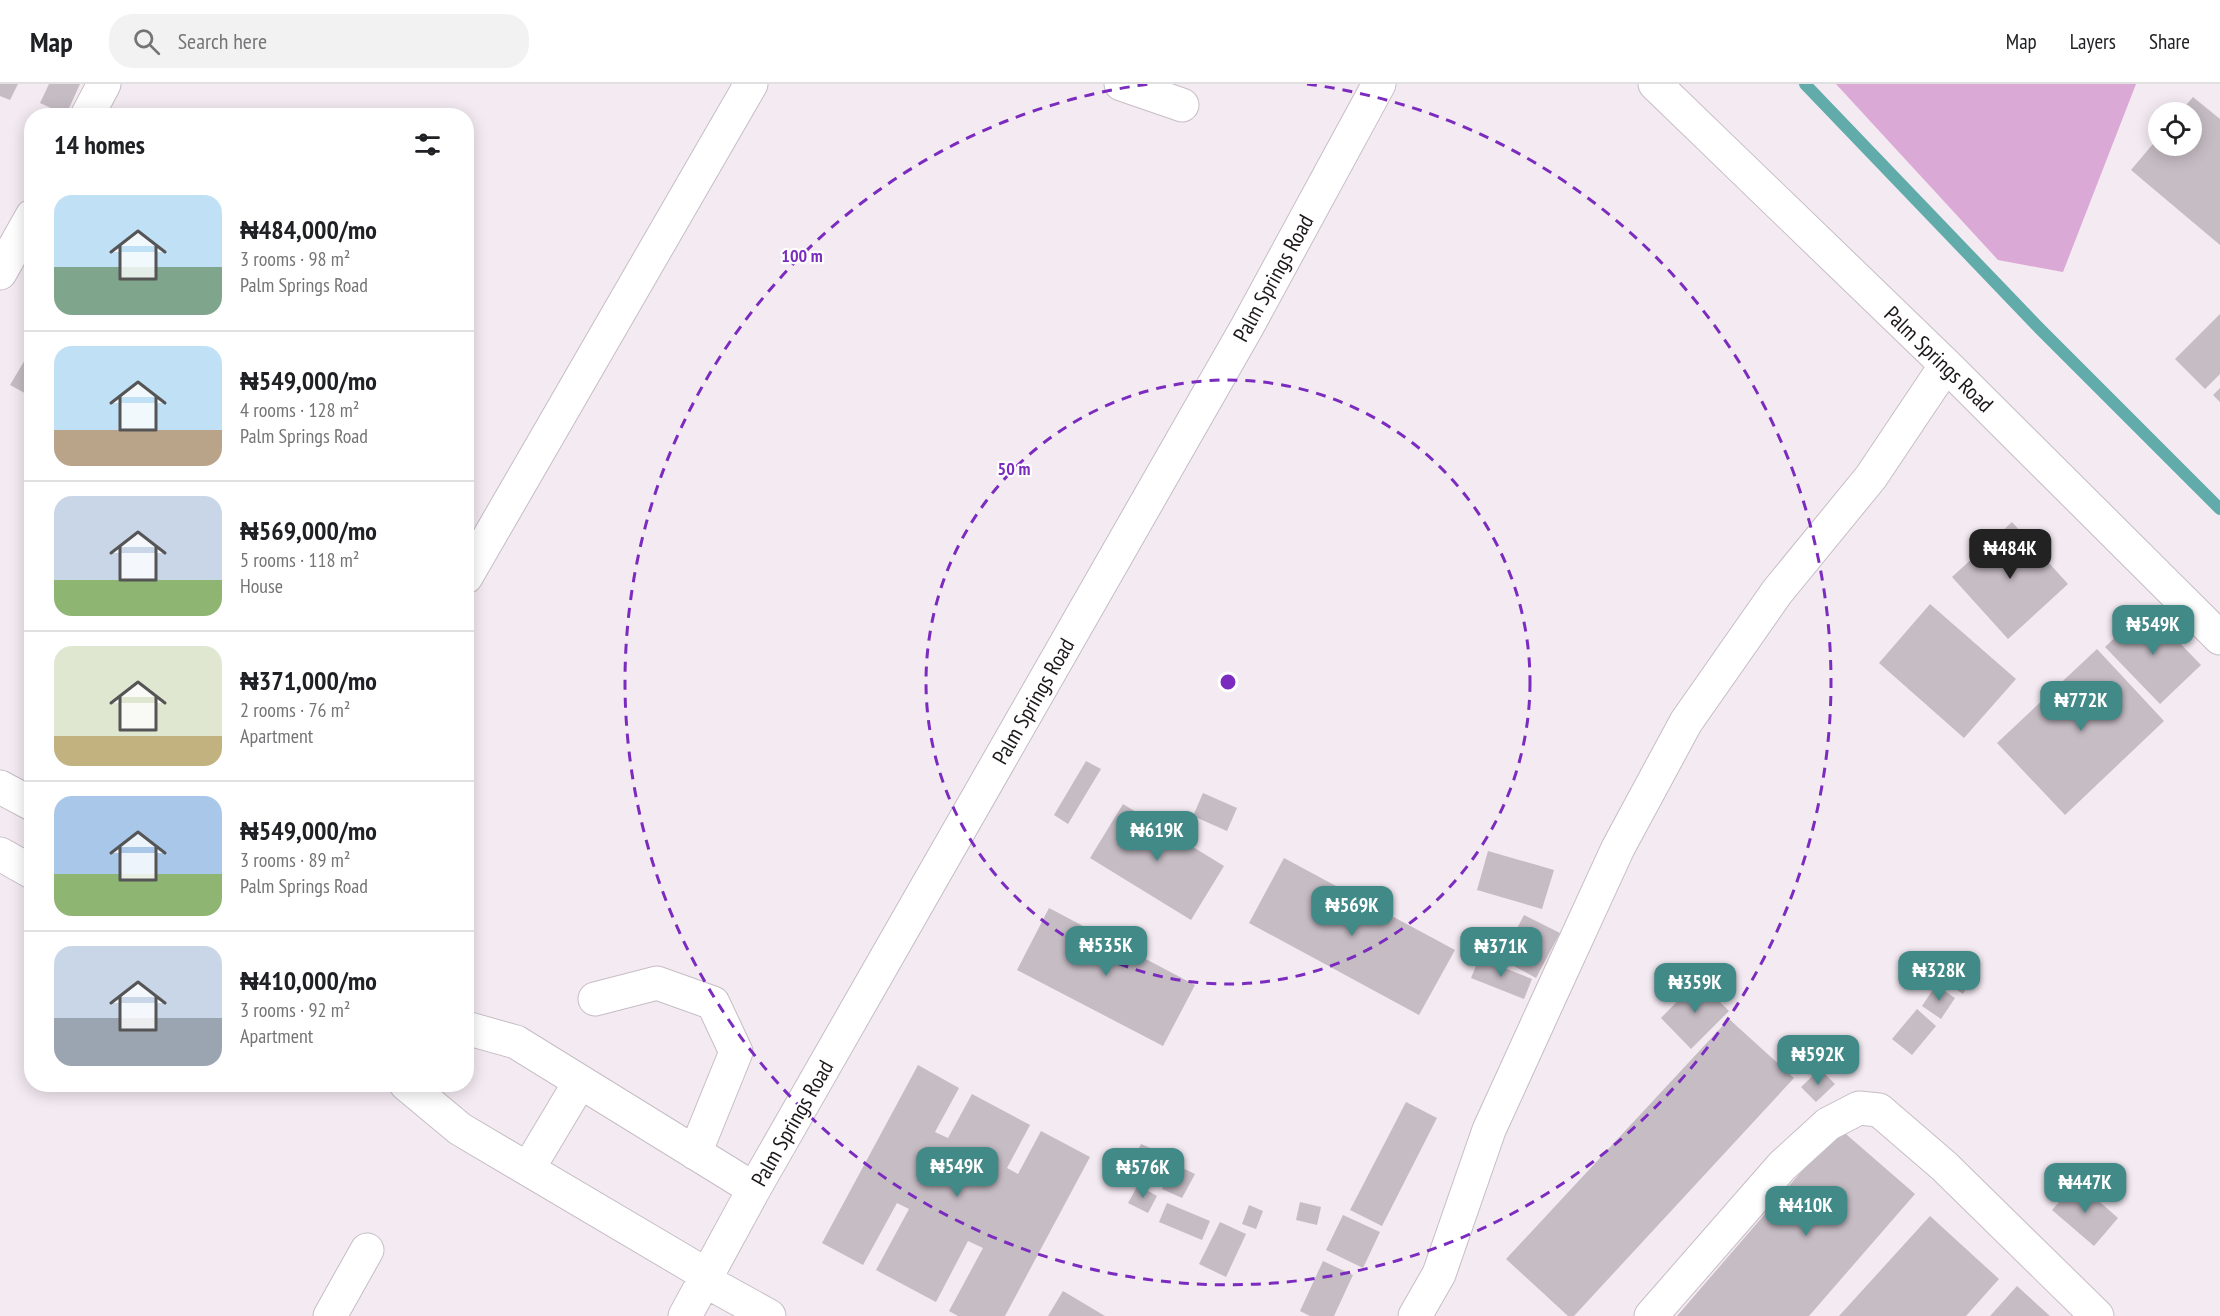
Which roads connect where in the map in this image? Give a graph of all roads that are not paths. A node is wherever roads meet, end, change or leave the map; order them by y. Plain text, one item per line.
1 (104, 84) edge
2 (751, 84) edge
3 (1121, 84) edge
4 (1379, 84) edge
5 (1655, 84) edge
6 (1182, 105) dead end
7 (91, 108) edge
8 (24, 230) edge
9 (0, 273) edge
10 (1946, 365) junction
11 (474, 563) edge
12 (2220, 638) edge
13 (0, 787) edge
14 (24, 800) edge
15 (0, 854) edge
16 (24, 868) edge
17 (595, 999) dead end
18 (474, 1030) edge
19 (580, 1082) junction
20 (416, 1092) edge
21 (695, 1153) junction
22 (528, 1169) junction
23 (754, 1190) junction
24 (367, 1250) dead end
25 (705, 1277) junction
26 (330, 1316) edge
27 (685, 1316) edge
28 (769, 1316) edge
29 (1415, 1316) edge
30 (1651, 1316) edge
31 (2097, 1316) edge

1 - 7 street
2 - 11 street
3 - 6 street
4 - 23 street, Palm Springs Road
5 - 10 street, Palm Springs Road
8 - 9 street
10 - 12 street, Palm Springs Road
10 - 29 street
13 - 14 street
15 - 16 street
17 - 21 street
18 - 19 street
19 - 21 street
19 - 22 street
20 - 22 street
21 - 23 street
22 - 25 street
23 - 25 street, Palm Springs Road
24 - 26 street
25 - 27 street, Palm Springs Road
25 - 28 street
30 - 31 street

